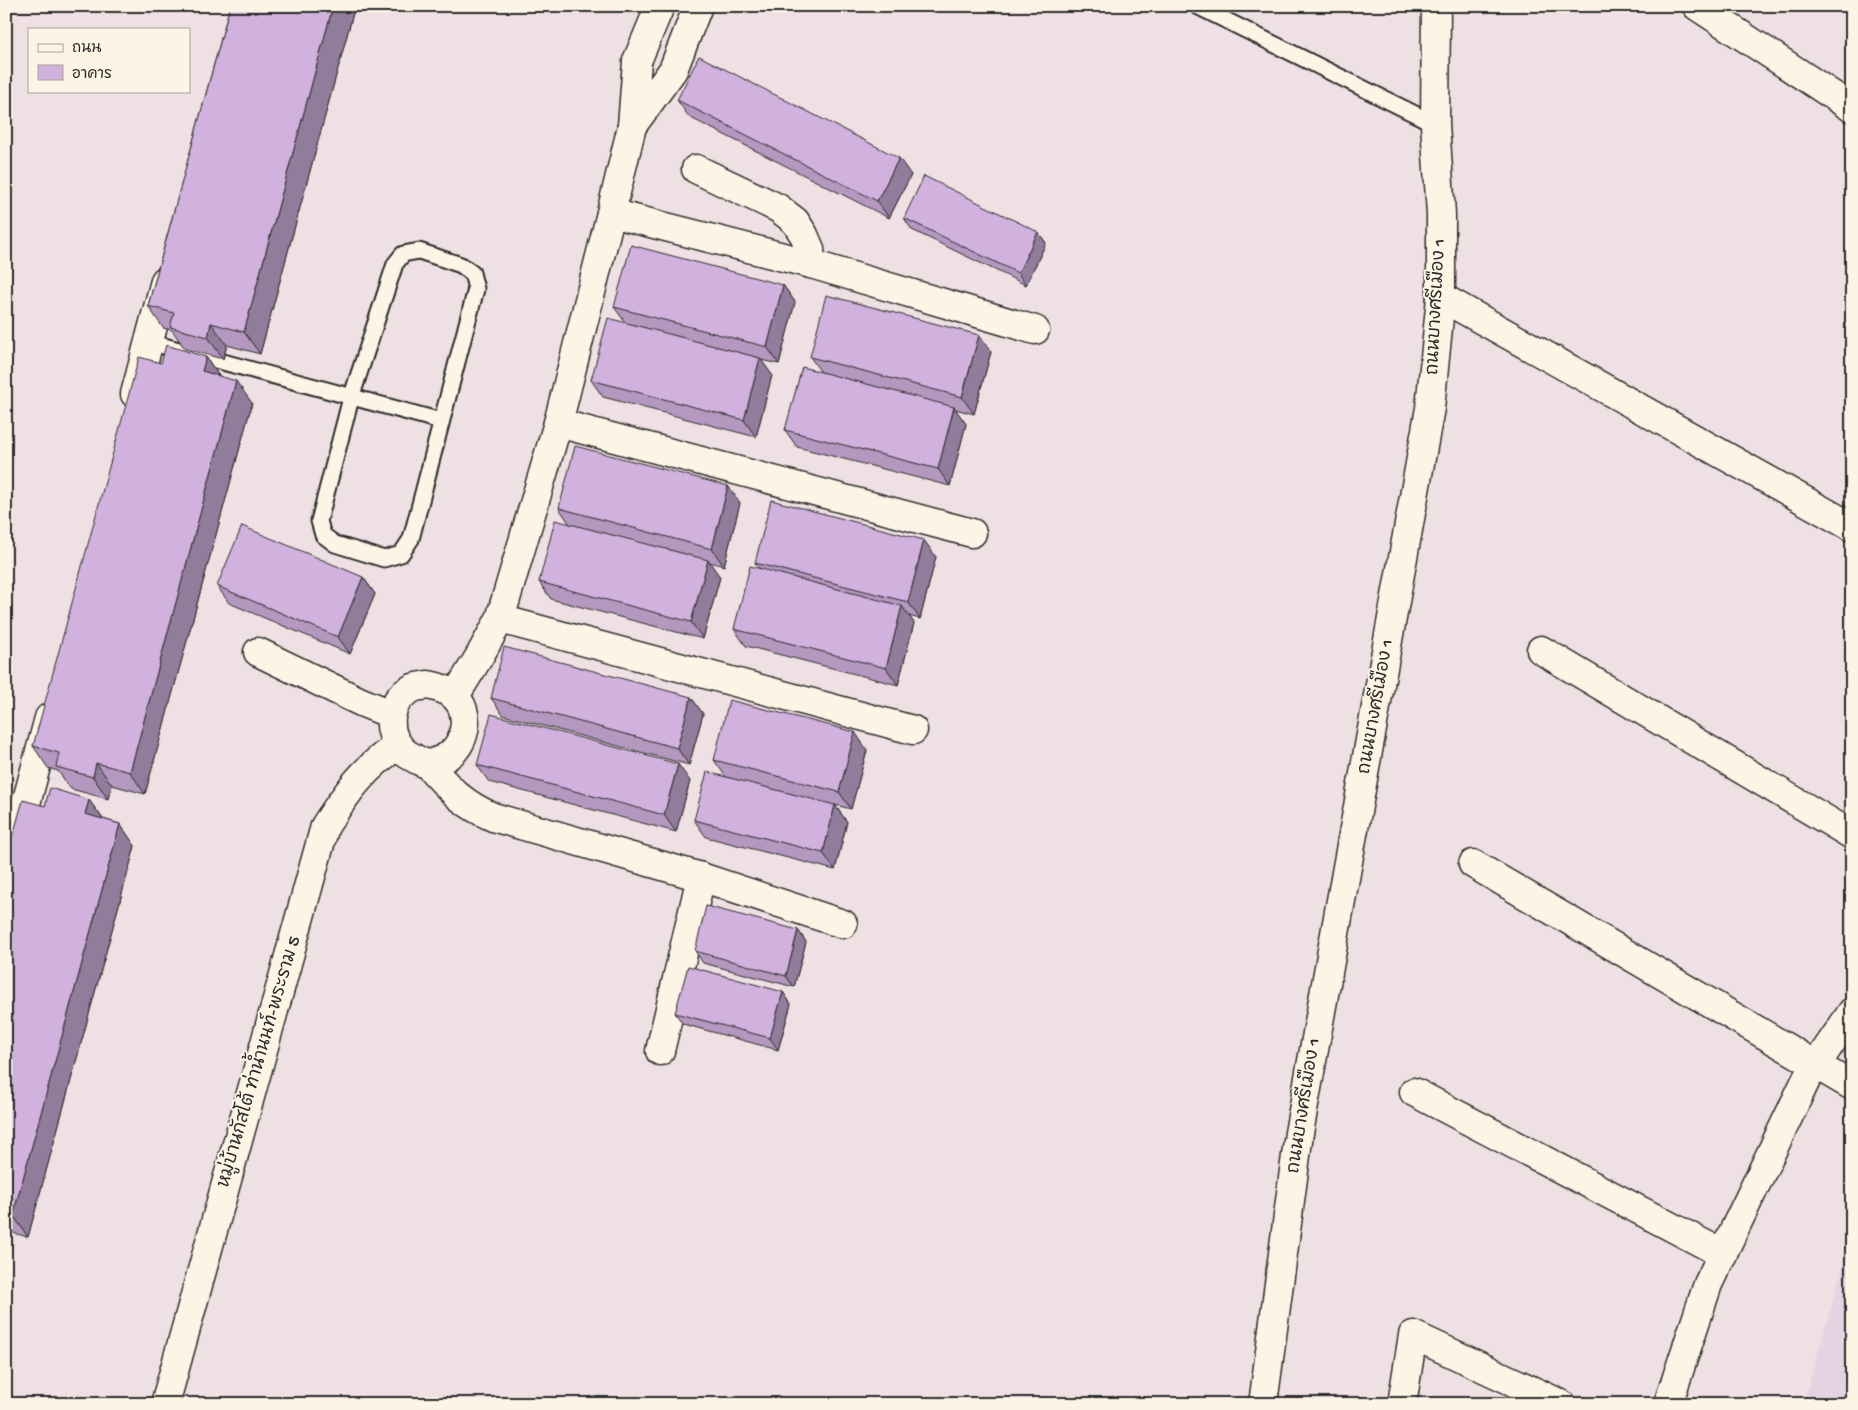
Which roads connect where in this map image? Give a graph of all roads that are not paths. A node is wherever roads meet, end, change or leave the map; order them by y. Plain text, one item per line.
1 (660, 6) edge
2 (698, 6) edge
3 (1197, 6) edge
4 (1436, 6) edge
5 (1697, 6) edge
6 (1852, 108) edge
7 (1435, 124) junction
8 (632, 126) junction
9 (696, 169) dead end
10 (611, 212) junction
11 (172, 256) edge
12 (811, 264) junction
13 (1441, 297) junction
14 (1035, 330) dead end
15 (149, 342) junction
16 (351, 398) junction
17 (128, 419) edge
18 (441, 421) junction
19 (558, 423) junction
20 (1852, 527) edge
21 (972, 533) dead end
22 (500, 618) junction
23 (1541, 650) dead end
24 (258, 652) dead end
25 (55, 696) edge
26 (455, 696) junction
27 (391, 714) junction
28 (913, 730) dead end
29 (398, 745) junction
30 (428, 765) junction
31 (1852, 835) edge
32 (1473, 864) dead end
33 (6, 878) edge
34 (701, 878) junction
35 (843, 924) dead end
36 (1852, 1012) edge
37 (660, 1051) dead end
38 (1816, 1065) junction
39 (1852, 1086) edge
40 (1414, 1092) dead end
41 (1723, 1254) junction
42 (165, 1404) edge
43 (1263, 1404) edge
44 (1402, 1404) edge
45 (1561, 1404) edge
46 (1668, 1404) edge

1 - 8 street
2 - 8 street
3 - 7 lane
4 - 7 street, ถนนบางศรีเมือง 1
5 - 6 street
7 - 13 street, ถนนบางศรีเมือง 1
8 - 10 street
9 - 12 street
10 - 12 street
10 - 19 street
11 - 15 street
12 - 14 street
13 - 20 street
13 - 43 street, ถนนบางศรีเมือง 1
15 - 16 lane
15 - 17 street
16 - 18 lane
16 - 18 lane
16 - 18 lane
19 - 21 street
19 - 22 street
22 - 26 street
22 - 28 street
23 - 31 street
24 - 27 street
25 - 33 street
26 - 27 street
26 - 30 street
27 - 29 street
29 - 30 street
29 - 42 street, หมู่บ้านกัสโต้ ท่าน้ำนนท์-พระราม 5
30 - 34 street
32 - 38 street
34 - 35 street
34 - 37 street
36 - 38 street
38 - 39 street
38 - 41 street
40 - 41 street
41 - 46 street
44 - 45 street

